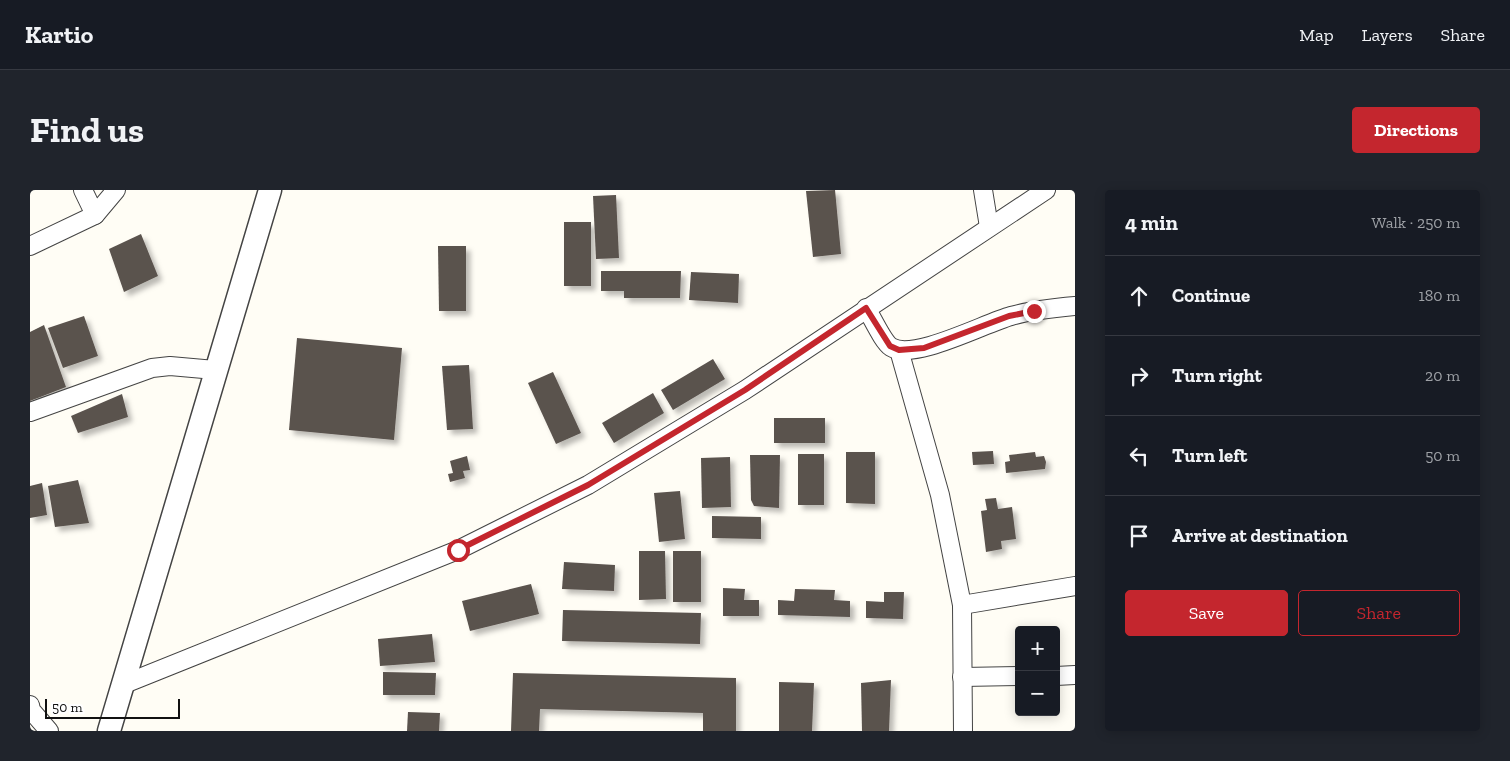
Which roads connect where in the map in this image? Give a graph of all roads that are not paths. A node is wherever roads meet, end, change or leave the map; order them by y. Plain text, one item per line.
1 (82, 190) edge
2 (116, 190) edge
3 (270, 190) edge
4 (983, 190) edge
5 (1046, 190) edge
6 (95, 215) junction
7 (989, 227) junction
8 (30, 246) edge
9 (1075, 306) edge
10 (866, 308) junction
11 (899, 350) junction
12 (215, 370) junction
13 (30, 412) edge
14 (1075, 586) edge
15 (962, 605) junction
16 (1075, 675) edge
17 (1015, 676) edge
18 (1060, 676) edge
19 (962, 678) junction
20 (122, 685) junction
21 (30, 709) edge
22 (49, 731) edge
23 (109, 731) edge
24 (963, 731) edge

1 - 6 street
2 - 6 street
3 - 12 street
4 - 7 street
5 - 7 street
6 - 8 street
7 - 10 street
9 - 11 street
10 - 11 street
10 - 20 street
11 - 15 street
12 - 13 street
12 - 20 street
14 - 15 street
15 - 19 street
16 - 18 street
17 - 19 street
19 - 24 street
20 - 23 street
21 - 22 street

